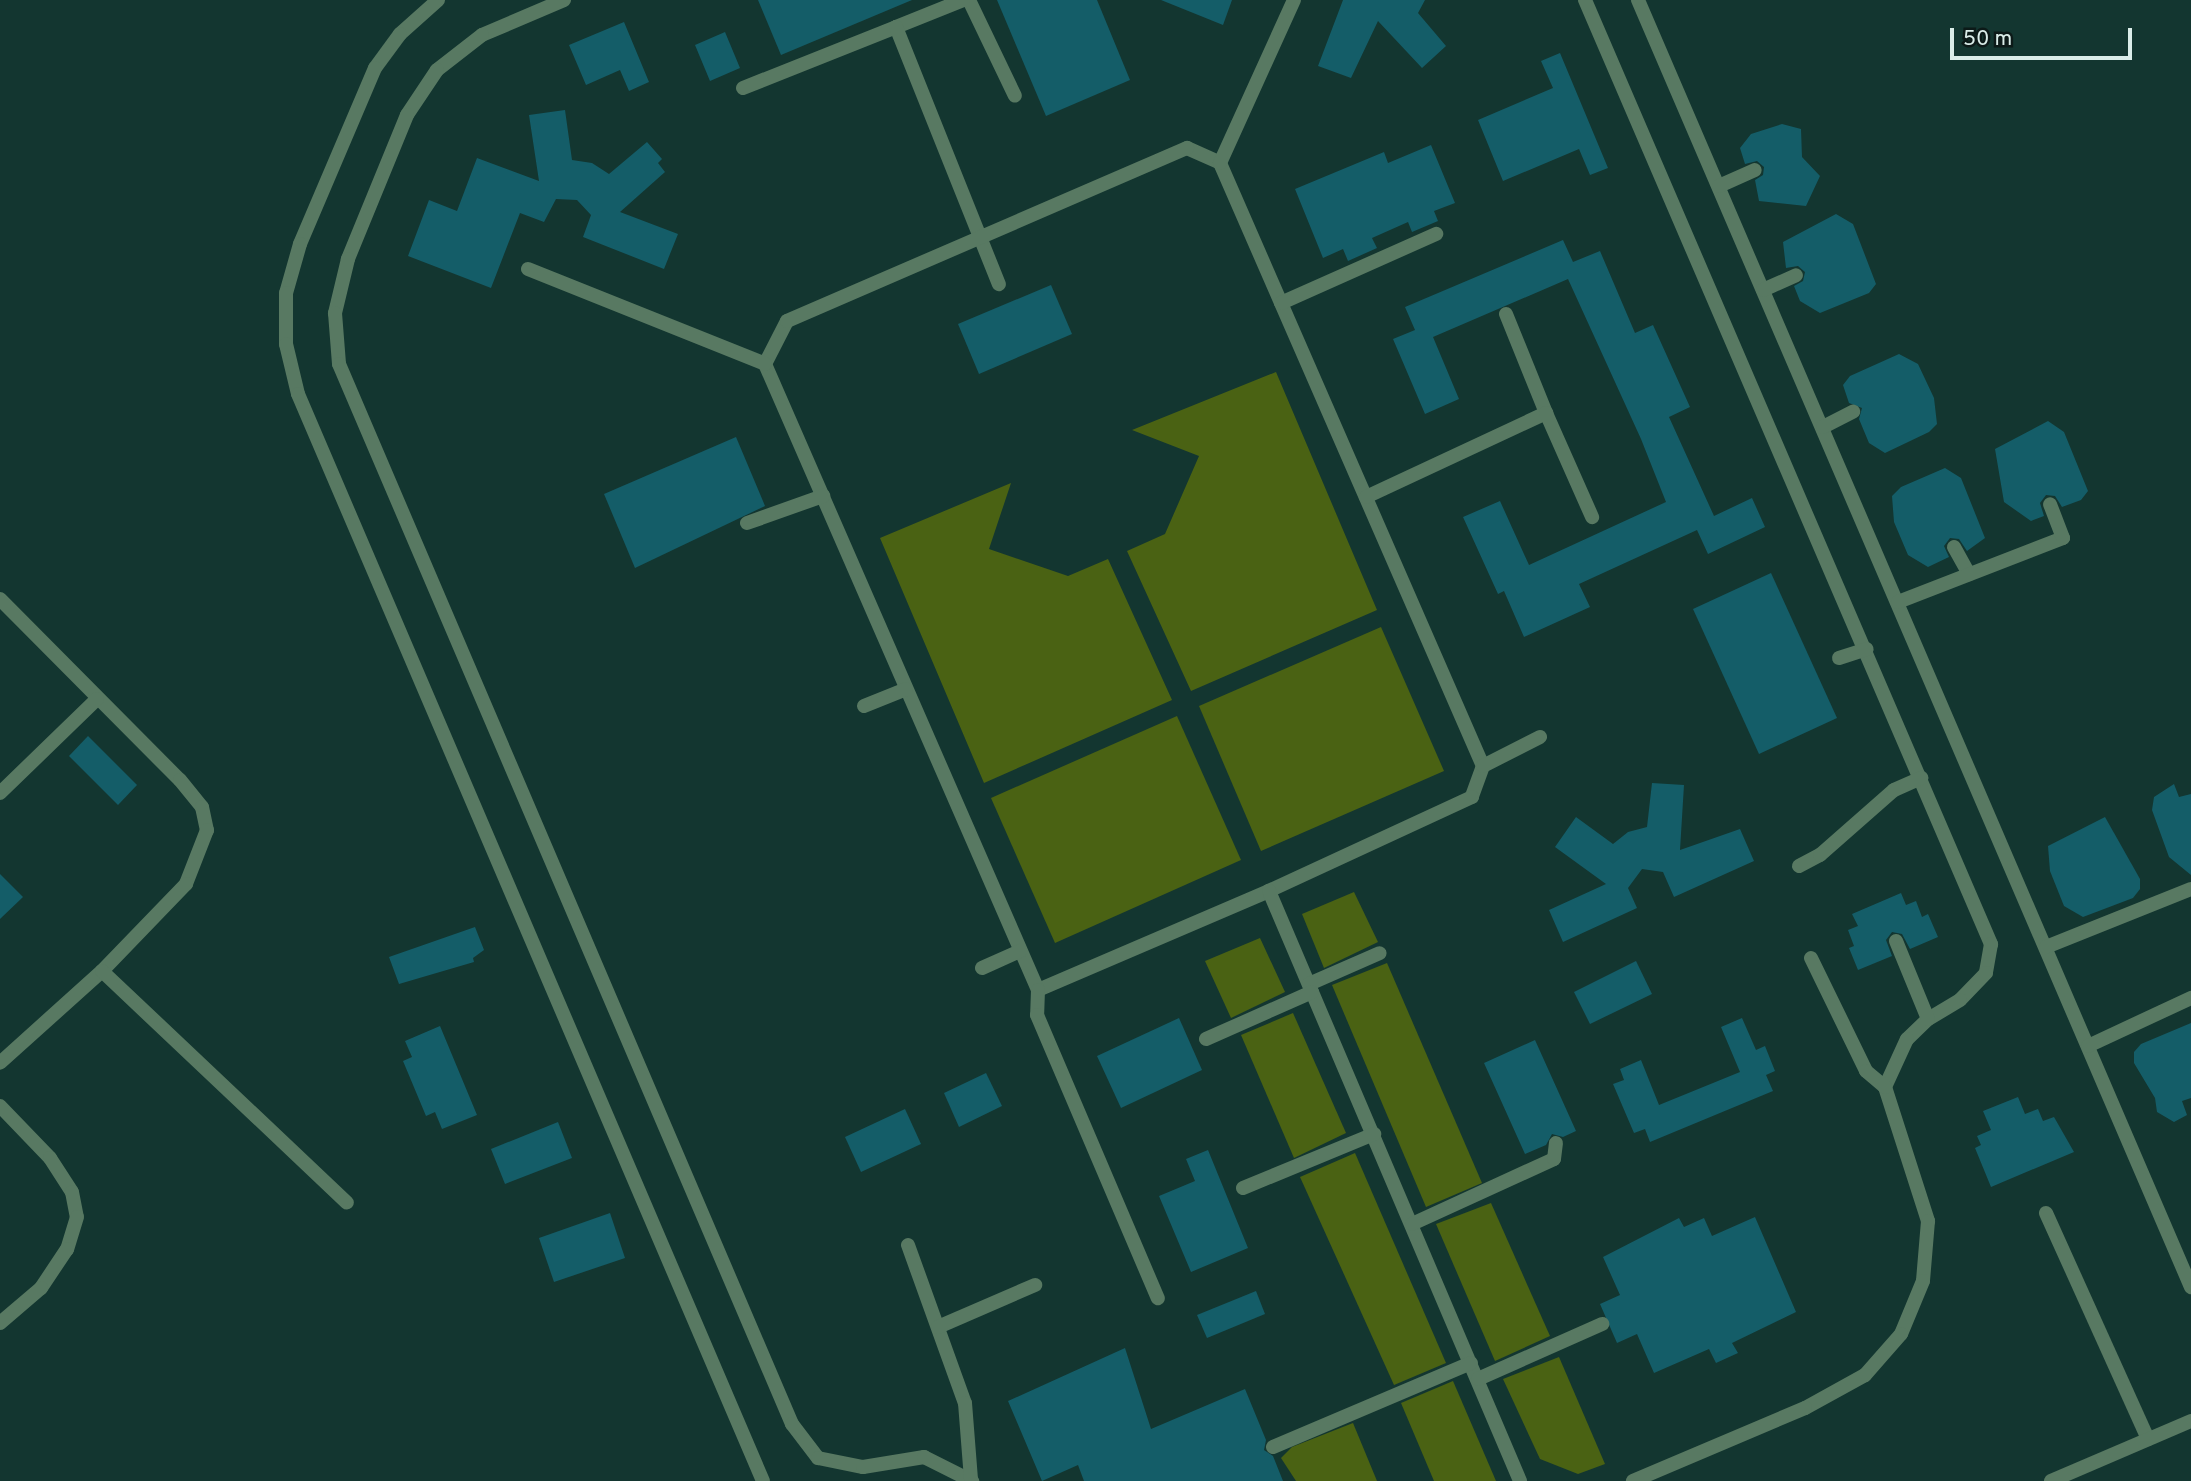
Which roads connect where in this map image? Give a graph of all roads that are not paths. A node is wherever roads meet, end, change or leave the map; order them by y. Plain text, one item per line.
1 (438, 0) edge
2 (564, 0) edge
3 (963, 0) edge
4 (969, 0) edge
5 (1294, 0) edge
6 (1585, 0) edge
7 (1638, 0) edge
8 (896, 27) junction
9 (743, 88) dead end
10 (1015, 96) dead end
11 (1220, 163) junction
12 (1755, 170) dead end
13 (1719, 187) junction
14 (1436, 234) dead end
15 (980, 238) junction
16 (528, 269) dead end
17 (1796, 275) dead end
18 (999, 284) dead end
19 (1763, 290) junction
20 (1281, 303) junction
21 (1506, 314) dead end
22 (765, 364) junction
23 (1853, 412) dead end
24 (1546, 413) junction
25 (1823, 427) junction
26 (823, 496) junction
27 (1366, 497) junction
28 (2050, 504) dead end
29 (1592, 517) dead end
30 (747, 523) dead end
31 (1954, 547) dead end
32 (1969, 574) junction
33 (0, 599) edge
34 (1898, 602) junction
35 (1867, 649) junction
36 (1839, 658) dead end
37 (906, 689) junction
38 (97, 699) junction
39 (864, 706) dead end
40 (1541, 737) dead end
41 (1483, 766) junction
42 (1922, 778) junction
43 (0, 793) edge
44 (1799, 866) dead end
45 (2191, 889) edge
46 (1269, 891) junction
47 (1896, 941) dead end
48 (2046, 947) junction
49 (1020, 951) junction
50 (1380, 953) dead end
51 (1811, 958) dead end
52 (982, 968) dead end
53 (102, 971) junction
54 (1310, 988) junction
55 (1038, 990) junction
56 (2191, 998) edge
57 (1927, 1018) junction
58 (1206, 1039) dead end
59 (2088, 1045) junction
60 (0, 1062) edge
61 (1885, 1087) junction
62 (0, 1105) edge
63 (1374, 1134) junction
64 (1556, 1143) dead end
65 (1243, 1188) dead end
66 (347, 1203) dead end
67 (2046, 1213) dead end
68 (1412, 1224) junction
69 (908, 1245) dead end
70 (1035, 1285) dead end
71 (2191, 1287) edge
72 (1158, 1298) dead end
73 (0, 1323) edge
74 (1602, 1324) dead end
75 (938, 1327) junction
76 (1471, 1363) junction
77 (1478, 1379) junction
78 (2191, 1421) edge
79 (2148, 1439) junction
80 (1273, 1447) dead end
81 (972, 1480) edge
82 (763, 1481) edge
83 (1520, 1481) edge
84 (1633, 1481) edge
85 (2051, 1481) edge

1 - 82 street
2 - 81 street
3 - 8 street
4 - 10 street
5 - 11 street
6 - 35 street
7 - 13 street
8 - 9 street
8 - 15 street
11 - 15 street
11 - 20 street
12 - 13 street
13 - 19 street
14 - 20 street
15 - 18 street
15 - 22 street
16 - 22 street
17 - 19 street
19 - 25 street
20 - 27 street
21 - 24 street
22 - 26 street
23 - 25 street
24 - 27 street
24 - 29 street
25 - 34 street
26 - 30 street
26 - 37 street
27 - 41 street
28 - 32 street
31 - 32 street
32 - 34 street
33 - 38 street
34 - 48 street
35 - 36 street
35 - 42 street
37 - 39 street
37 - 49 street
38 - 43 street
38 - 53 street
40 - 41 street
41 - 46 street
42 - 44 street
42 - 57 street
45 - 48 street
46 - 54 street
46 - 55 street
47 - 57 street
48 - 59 street
49 - 52 street
49 - 55 street
50 - 54 street
51 - 61 street
53 - 60 street
53 - 66 street
54 - 58 street
54 - 63 street
55 - 72 street
56 - 59 street
57 - 61 street
59 - 71 street
61 - 84 street
62 - 73 street
63 - 65 street
63 - 68 street
64 - 68 street
67 - 79 street
68 - 76 street
69 - 75 street
70 - 75 street
74 - 77 street
75 - 81 street
76 - 77 street
76 - 80 street
77 - 83 street
78 - 79 street
79 - 85 street

